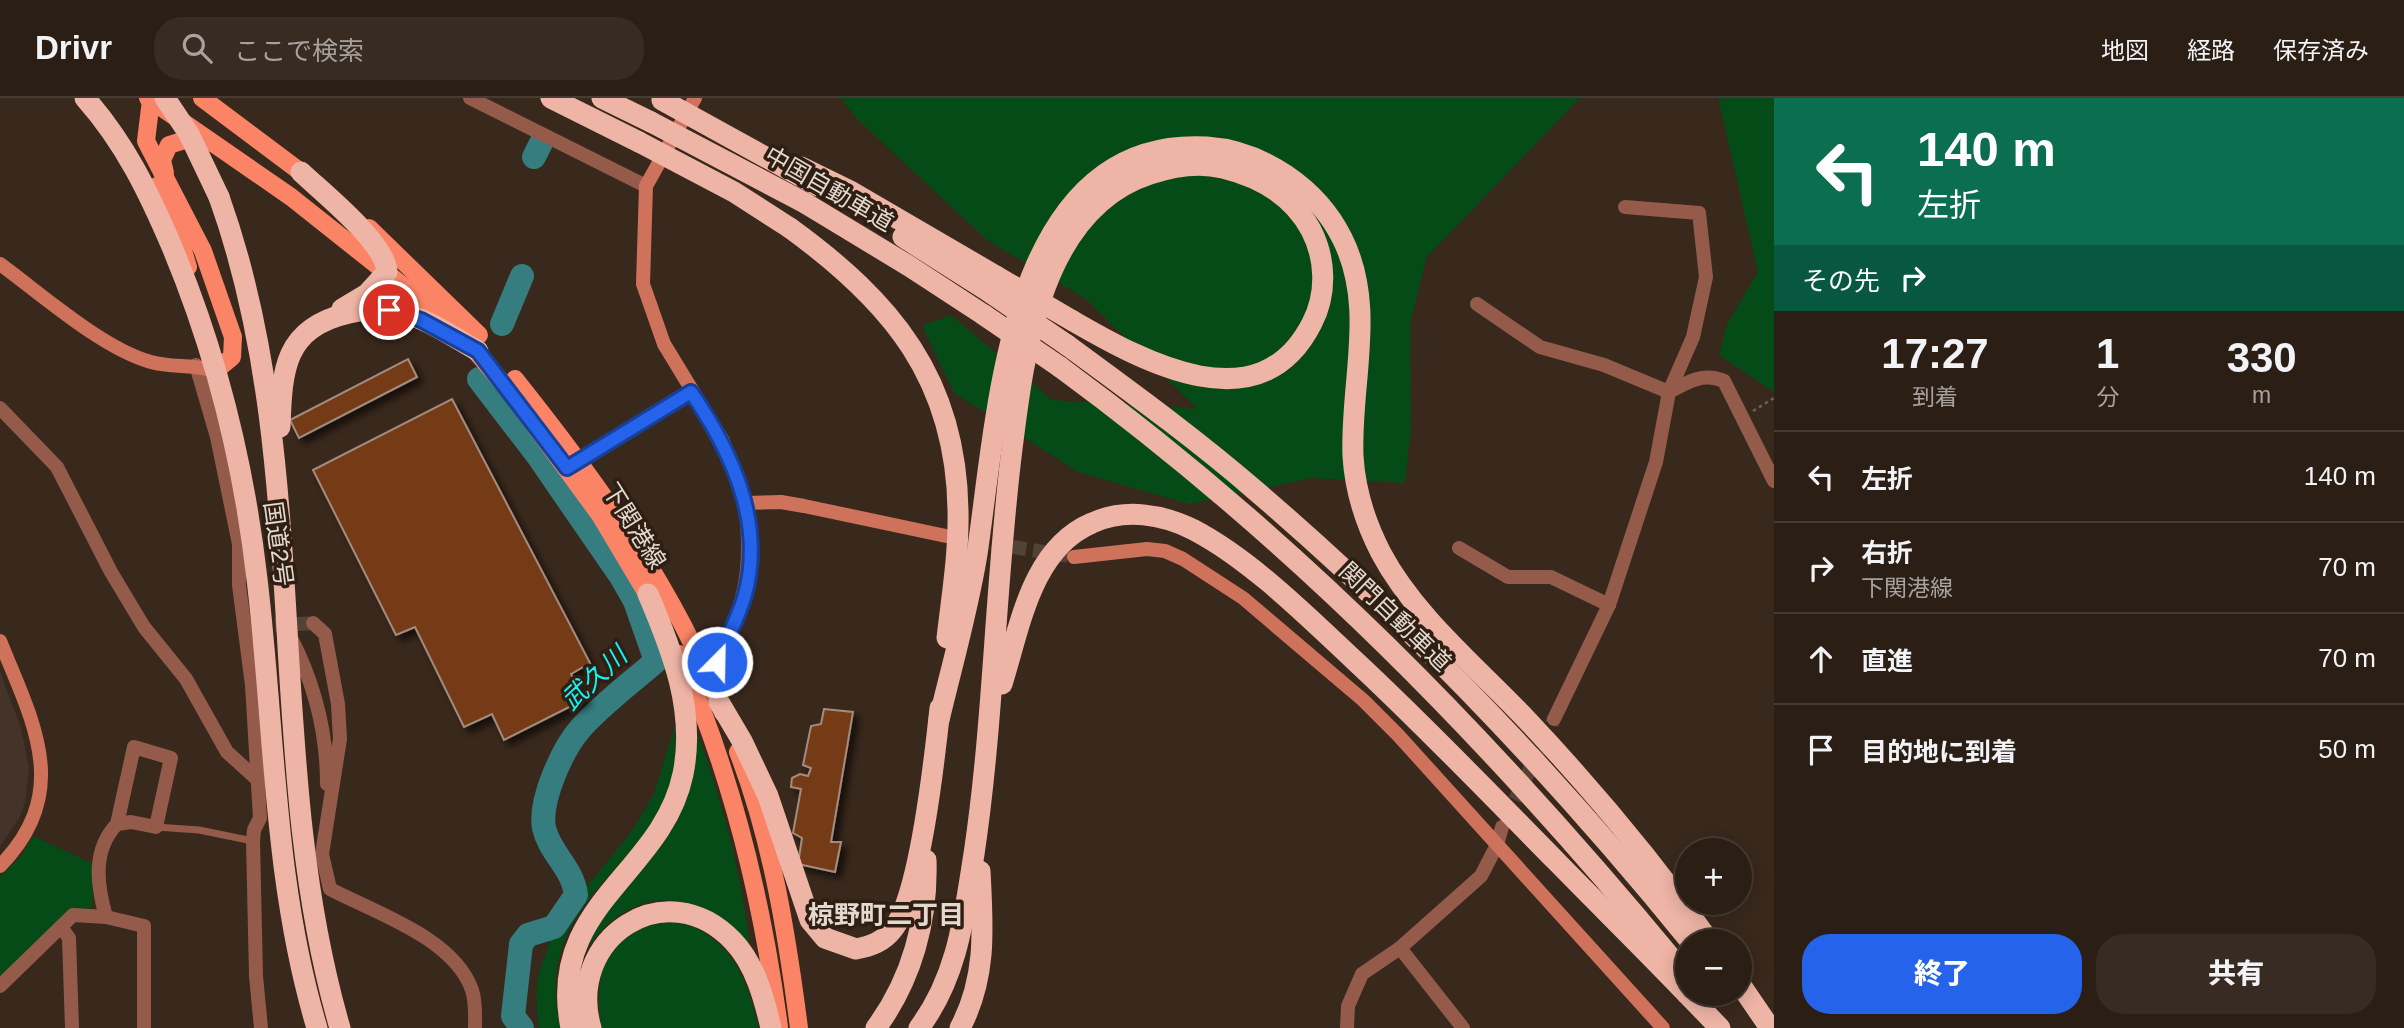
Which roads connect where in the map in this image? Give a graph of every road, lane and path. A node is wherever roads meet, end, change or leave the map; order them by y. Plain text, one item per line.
1 (85, 98) edge
2 (154, 98) edge
3 (202, 98) edge
4 (470, 98) edge
5 (551, 98) edge
6 (602, 98) edge
7 (660, 99) edge
8 (694, 106) edge
9 (214, 142) junction
10 (301, 172) junction
11 (170, 186) junction
12 (646, 186) junction
13 (1625, 207) dead end
14 (0, 264) edge
15 (387, 272) junction
16 (994, 284) junction
17 (1477, 304) dead end
18 (196, 306) junction
19 (326, 318) junction
20 (1029, 319) joint
21 (1022, 341) joint
22 (478, 351) junction
23 (206, 368) junction
24 (691, 392) junction
25 (1669, 392) junction
26 (1774, 398) edge
27 (0, 408) edge
28 (1744, 417) junction
29 (276, 464) junction
30 (573, 465) junction
31 (1774, 481) edge
32 (745, 503) junction
33 (946, 536) dead end
34 (1459, 548) dead end
35 (1074, 557) tunnel mouth
36 (648, 594) junction
37 (1609, 605) junction
38 (313, 622) dead end
39 (288, 632) junction
40 (0, 640) edge
41 (710, 679) junction
42 (719, 702) junction
43 (991, 719) junction
44 (1554, 719) tunnel mouth
45 (939, 720) junction
46 (258, 780) junction
47 (328, 805) junction
48 (925, 819) junction
49 (117, 824) junction
50 (156, 827) junction
51 (978, 827) junction
52 (1502, 827) tunnel mouth
53 (253, 841) junction
54 (1497, 845) junction
55 (0, 866) edge
56 (106, 917) junction
57 (61, 927) junction
58 (1680, 929) edge
59 (1700, 929) edge
60 (1400, 948) junction
61 (770, 957) junction
62 (1675, 964) edge
63 (1675, 982) edge
64 (0, 986) edge
65 (1752, 1002) edge
66 (1699, 1006) edge
67 (1710, 1006) edge
68 (1744, 1006) edge
69 (72, 1028) edge
70 (144, 1028) edge
71 (261, 1028) edge
72 (317, 1028) edge
73 (340, 1028) edge
74 (475, 1028) edge
75 (570, 1028) edge
76 (591, 1028) edge
77 (771, 1028) edge
78 (779, 1028) edge
79 (799, 1028) edge
80 (876, 1028) edge
81 (919, 1028) edge
82 (960, 1028) edge
83 (1347, 1028) edge
84 (1463, 1028) edge
85 (1663, 1028) edge
86 (1720, 1028) edge
87 (1727, 1028) edge
88 (1762, 1028) edge
89 (1770, 1028) edge

1 - 18 highway, 国道2号
2 - 9 main road, 下関港線
2 - 11 main road
2 - 18 main road
2 - 29 highway, 国道2号, bridge
3 - 10 main road, 下関港線
4 - 12 street
5 - 45 highway, bridge
6 - 21 highway, 中国自動車道, bridge
7 - 8 highway, 中国自動車道, bridge
8 - 12 street
8 - 16 highway, 中国自動車道, bridge
8 - 16 highway
9 - 11 main road
9 - 15 main road, 下関港線
10 - 15 highway
10 - 30 main road, 下関港線
11 - 23 main road
12 - 24 street
13 - 25 street
14 - 23 street
15 - 19 highway
15 - 22 main road, 下関港線
16 - 20 highway, 中国自動車道, bridge
16 - 43 highway, bridge
17 - 25 street
18 - 23 highway, 国道2号
19 - 22 highway
19 - 29 highway
20 - 58 highway, 関門自動車道, bridge
21 - 62 highway, 関門自動車道, bridge
22 - 30 main road, 下関港線
23 - 46 street
23 - 72 highway, 国道2号
24 - 30 street
24 - 32 street
25 - 28 street
25 - 37 street
26 - 28 path
27 - 46 street
28 - 31 street
29 - 39 highway, 国道2号
30 - 36 main road, 下関港線
30 - 41 main road, 下関港線
32 - 33 street
32 - 41 street
34 - 37 street
35 - 54 street
36 - 61 main road, 下関港線
36 - 75 highway
37 - 44 street
38 - 47 street
39 - 47 street
39 - 73 highway, 国道2号
40 - 55 street
41 - 42 main road, 下関港線
42 - 48 highway
42 - 79 main road, 下関港線
43 - 51 highway
43 - 63 highway
45 - 48 highway
45 - 59 highway
46 - 53 street
47 - 74 street
48 - 80 highway
49 - 50 street
49 - 50 street
49 - 56 street
50 - 53 lane
51 - 81 highway
51 - 82 highway
52 - 54 street
53 - 71 street
54 - 60 street
54 - 85 street
56 - 57 street
56 - 70 street
57 - 64 street
57 - 69 street
60 - 83 street
60 - 84 street
61 - 77 street
61 - 78 main road, 下関港線
65 - 89 highway
66 - 86 highway
67 - 87 highway
68 - 88 highway
76 - 77 highway

